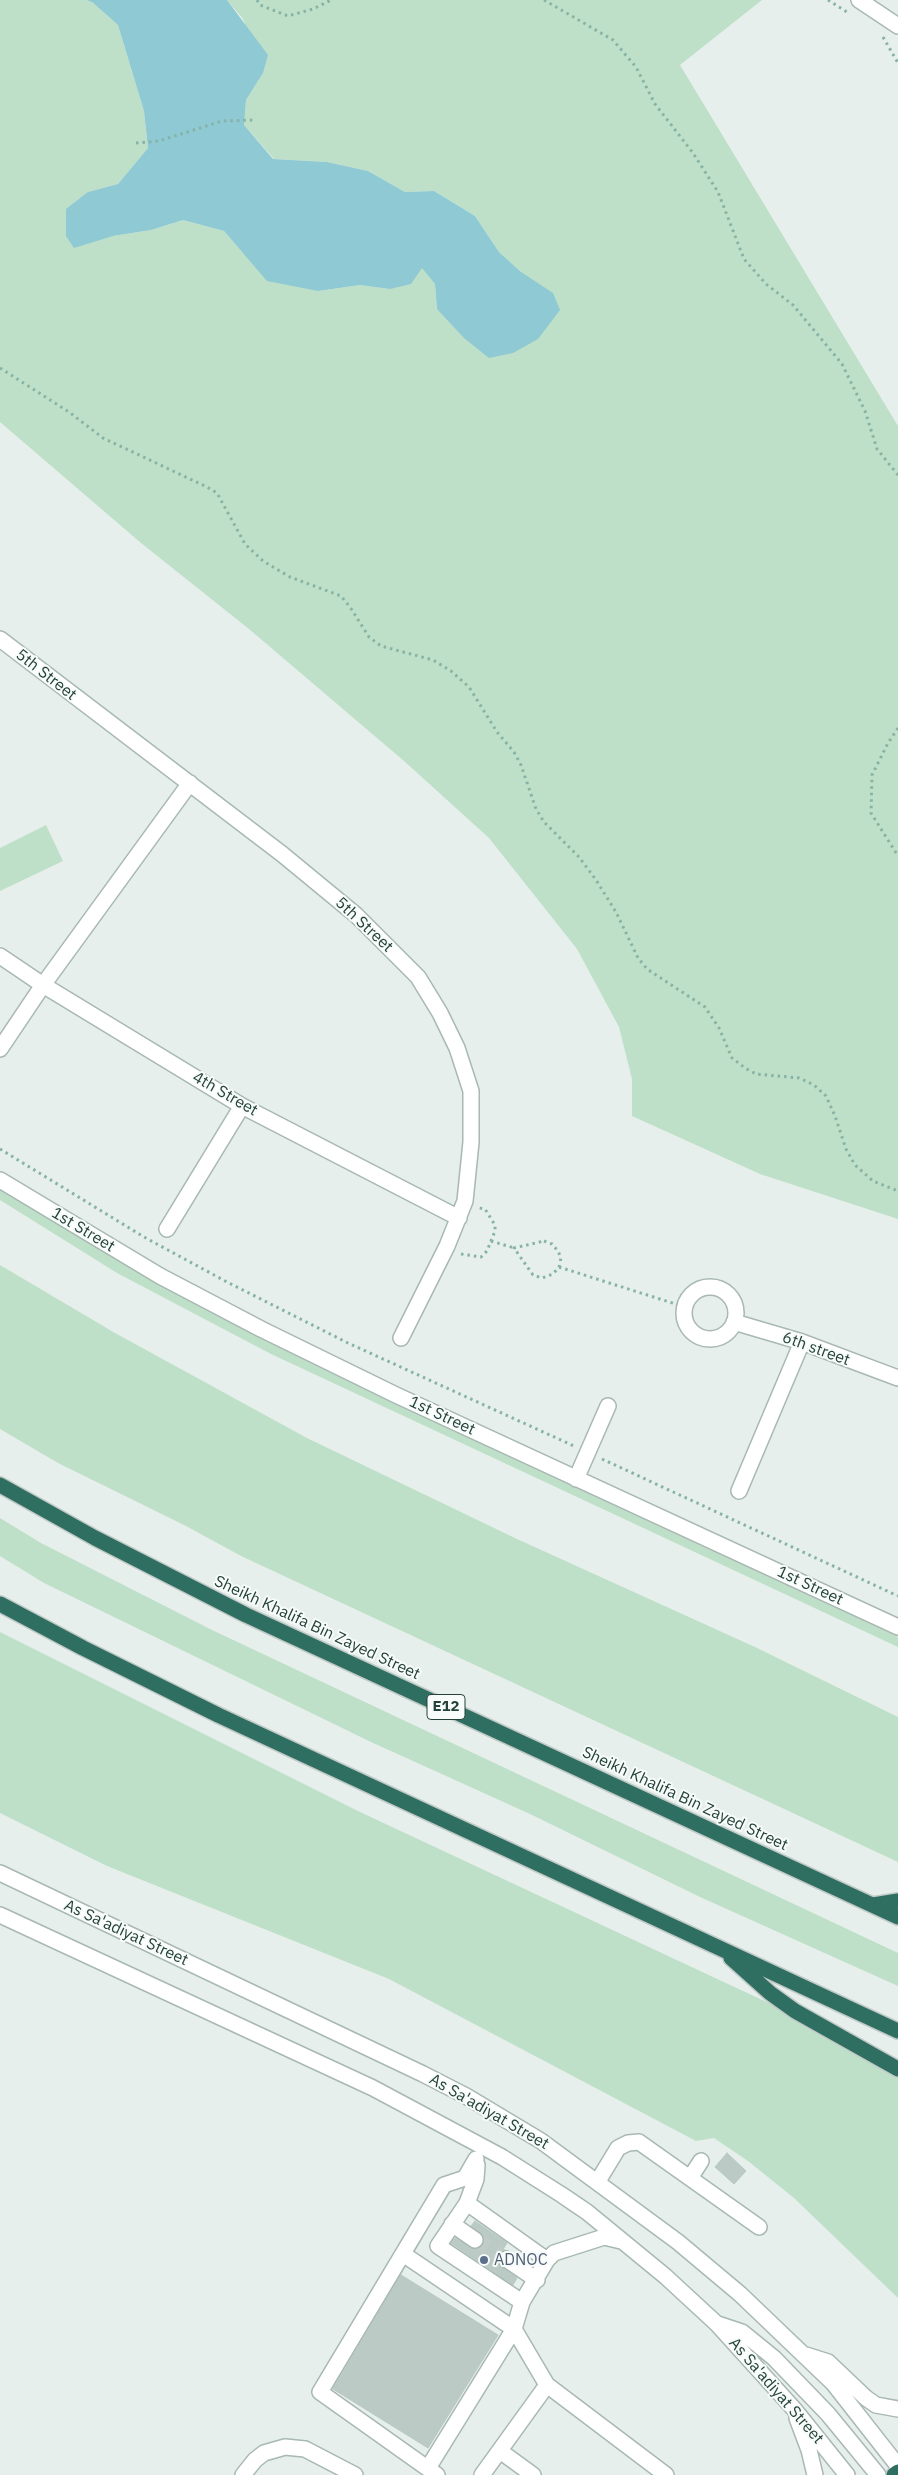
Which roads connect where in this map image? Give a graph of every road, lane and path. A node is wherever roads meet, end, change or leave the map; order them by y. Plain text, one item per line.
1 (257, 0) edge
2 (331, 0) edge
3 (544, 0) edge
4 (828, 0) edge
5 (859, 0) edge
6 (854, 16) dead end
7 (898, 26) edge
8 (879, 33) dead end
9 (898, 63) edge
10 (254, 120) dead end
11 (136, 143) dead end
12 (0, 368) edge
13 (898, 475) edge
14 (0, 639) edge
15 (898, 728) edge
16 (190, 783) junction
17 (898, 856) edge
18 (0, 956) edge
19 (43, 985) junction
20 (0, 1049) edge
21 (242, 1106) junction
22 (0, 1149) edge
23 (0, 1180) edge
24 (898, 1191) edge
25 (474, 1207) dead end
26 (459, 1218) junction
27 (168, 1229) dead end
28 (491, 1241) junction
29 (514, 1248) junction
30 (456, 1252) dead end
31 (559, 1266) junction
32 (684, 1307) junction
33 (734, 1322) junction
34 (401, 1338) dead end
35 (802, 1342) junction
36 (898, 1378) edge
37 (608, 1406) dead end
38 (588, 1452) junction
39 (576, 1479) junction
40 (0, 1485) edge
41 (740, 1491) dead end
42 (898, 1596) edge
43 (0, 1604) edge
44 (898, 1627) edge
45 (0, 1873) edge
46 (898, 1901) edge
47 (873, 1905) junction
48 (0, 1915) edge
49 (898, 1917) edge
50 (725, 1951) junction
51 (898, 2031) edge
52 (898, 2069) edge
53 (468, 2138) junction
54 (476, 2159) junction
55 (702, 2161) dead end
56 (690, 2178) junction
57 (598, 2181) junction
58 (467, 2203) junction
59 (452, 2224) junction
60 (759, 2227) dead end
61 (476, 2240) tunnel mouth
62 (621, 2240) junction
63 (403, 2254) junction
64 (506, 2259) tunnel mouth
65 (548, 2260) junction
66 (537, 2280) junction
67 (522, 2302) junction
68 (717, 2324) junction
69 (514, 2329) junction
70 (806, 2355) junction
71 (547, 2385) junction
72 (794, 2409) junction
73 (898, 2409) edge
74 (500, 2451) junction
75 (898, 2466) edge
76 (432, 2472) edge
77 (898, 2472) edge
78 (243, 2475) edge
79 (355, 2475) edge
80 (482, 2475) edge
81 (533, 2475) edge
82 (666, 2475) edge
83 (815, 2475) edge
84 (847, 2475) edge
85 (878, 2475) edge
86 (894, 2475) edge

1 - 2 path
3 - 13 path
4 - 6 path
5 - 7 street
8 - 9 path
10 - 11 path
12 - 24 path
14 - 16 street, 5th Street
15 - 17 path
16 - 19 street
16 - 26 street, 5th Street
18 - 19 street, 4th Street
19 - 20 street
19 - 21 street, 4th Street
21 - 26 street, 4th Street
21 - 27 street
22 - 38 path
23 - 39 street, 1st Street
25 - 28 path
26 - 34 street, 5th Street
28 - 29 path
28 - 30 path
29 - 31 path
29 - 31 path
31 - 32 path
32 - 33 street
32 - 33 street
33 - 35 street, 6th street
35 - 36 street, 6th street
35 - 41 street
37 - 38 street
38 - 39 street
38 - 42 path
39 - 44 street, 1st Street
40 - 47 highway, Sheikh Khalifa Bin Zayed Street / E12
43 - 50 highway
45 - 57 street, As Sa'adiyat Street
46 - 47 highway
47 - 49 highway, Sheikh Khalifa Bin Zayed Street / E12
48 - 53 street, As Sa'adiyat Street
50 - 51 highway
50 - 52 highway
53 - 54 street
53 - 62 street, As Sa'adiyat Street
54 - 58 street
54 - 63 street
55 - 56 street
56 - 57 street
56 - 60 street
57 - 70 street, As Sa'adiyat Street
58 - 59 street
58 - 65 street
59 - 61 street
59 - 67 street
62 - 65 street
62 - 68 street, As Sa'adiyat Street
63 - 69 street
63 - 76 street
64 - 66 street
65 - 66 street
66 - 67 street
67 - 69 street
68 - 72 street, As Sa'adiyat Street
68 - 85 street
69 - 71 street
69 - 76 street
70 - 73 street
70 - 75 street, As Sa'adiyat Street
71 - 74 street
71 - 82 street
72 - 83 street
72 - 84 street, As Sa'adiyat Street
74 - 80 street
74 - 81 street
77 - 86 highway
78 - 79 street

